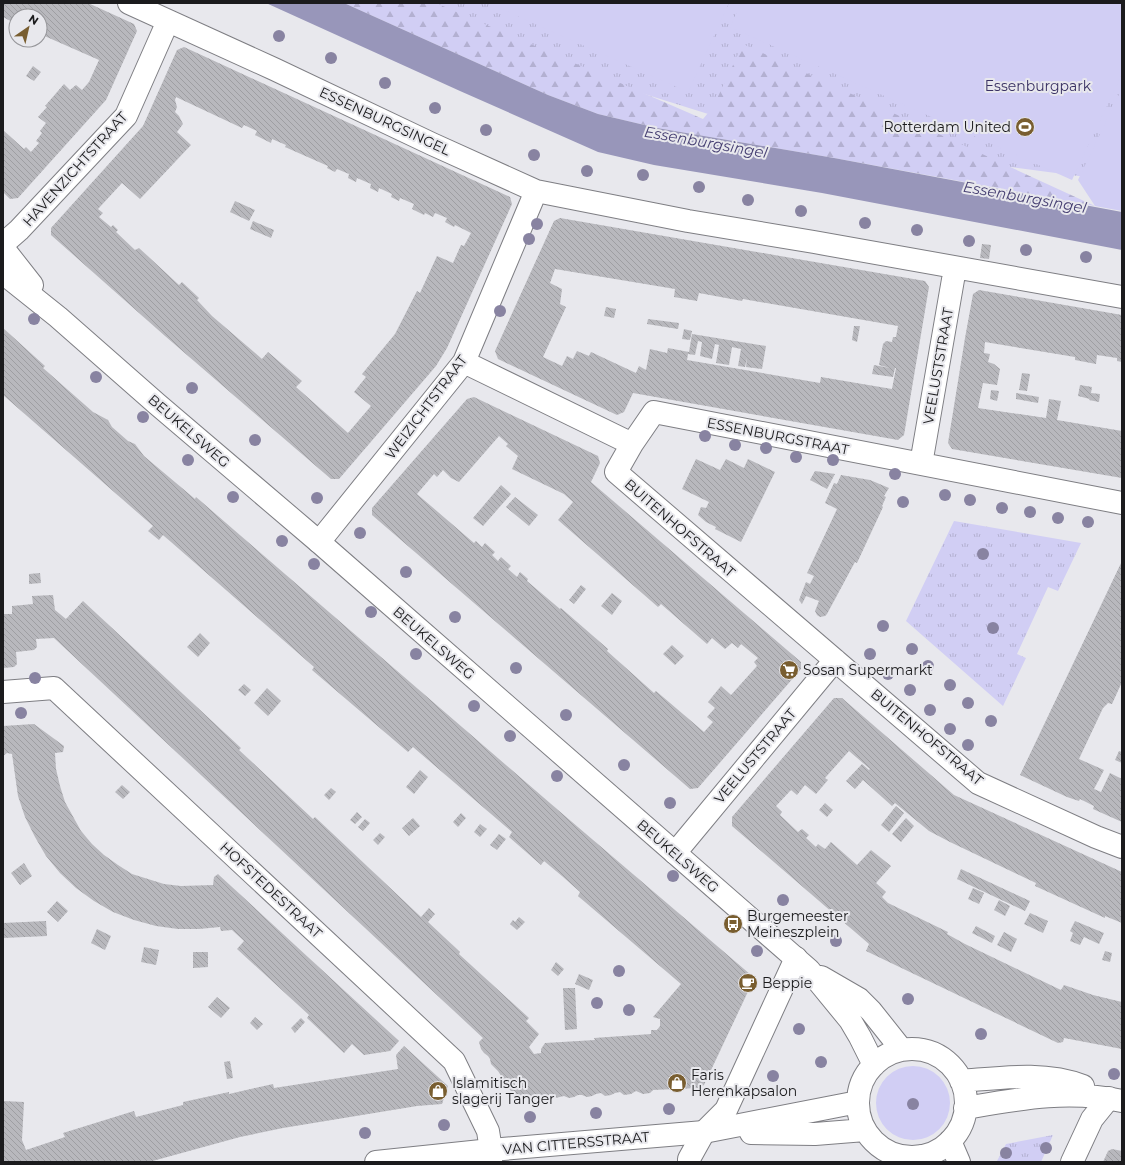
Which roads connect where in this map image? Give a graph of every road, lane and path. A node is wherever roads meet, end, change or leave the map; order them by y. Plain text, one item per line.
1 (128, 3) edge
2 (168, 21) junction
3 (536, 190) junction
4 (3, 244) edge
5 (3, 248) edge
6 (955, 268) junction
7 (3, 273) edge
8 (1122, 297) edge
9 (58, 317) junction
10 (464, 362) junction
11 (632, 444) junction
12 (921, 464) junction
13 (1122, 503) edge
14 (319, 542) junction
15 (835, 660) junction
16 (3, 692) edge
17 (1122, 847) edge
18 (675, 853) junction
19 (802, 964) junction
20 (902, 1050) junction
21 (874, 1064) junction
22 (961, 1081) junction
23 (1116, 1099) edge
24 (858, 1102) junction
25 (965, 1108) junction
26 (865, 1130) junction
27 (704, 1132) junction
28 (950, 1141) junction
29 (491, 1156) edge
30 (925, 1159) edge
31 (376, 1162) edge
32 (689, 1162) edge
33 (959, 1162) edge
34 (1072, 1162) edge

1 - 2 street, ESSENBURGSINGEL
2 - 3 street, ESSENBURGSINGEL
2 - 4 street, HAVENZICHTSTRAAT
3 - 6 street, ESSENBURGSINGEL
3 - 10 street, WEIZICHTSTRAAT
5 - 9 street, BEUKELSWEG
6 - 8 street, ESSENBURGSINGEL
6 - 12 street, VEELUSTSTRAAT
7 - 9 street, BEUKELSWEG
9 - 14 street, BEUKELSWEG
10 - 11 street
10 - 14 street, WEIZICHTSTRAAT
11 - 12 street, ESSENBURGSTRAAT
11 - 15 street, BUITENHOFSTRAAT
12 - 13 street, ESSENBURGSTRAAT
14 - 18 street, BEUKELSWEG
15 - 17 street, BUITENHOFSTRAAT
15 - 18 street, VEELUSTSTRAAT
16 - 29 street, HOFSTEDESTRAAT
18 - 19 street, BEUKELSWEG
19 - 20 street, BEUKELSWEG
19 - 21 street, BEUKELSWEG
19 - 27 street
20 - 21 street
20 - 22 street
21 - 24 street
22 - 23 street
22 - 25 street
23 - 25 street
23 - 34 street
24 - 26 street
24 - 27 street, VAN CITTERSSTRAAT
25 - 28 street
26 - 27 street, VAN CITTERSSTRAAT
26 - 30 street
27 - 29 street, VAN CITTERSSTRAAT
27 - 32 street
28 - 30 street
28 - 33 street
29 - 31 street, VAN CITTERSSTRAAT

